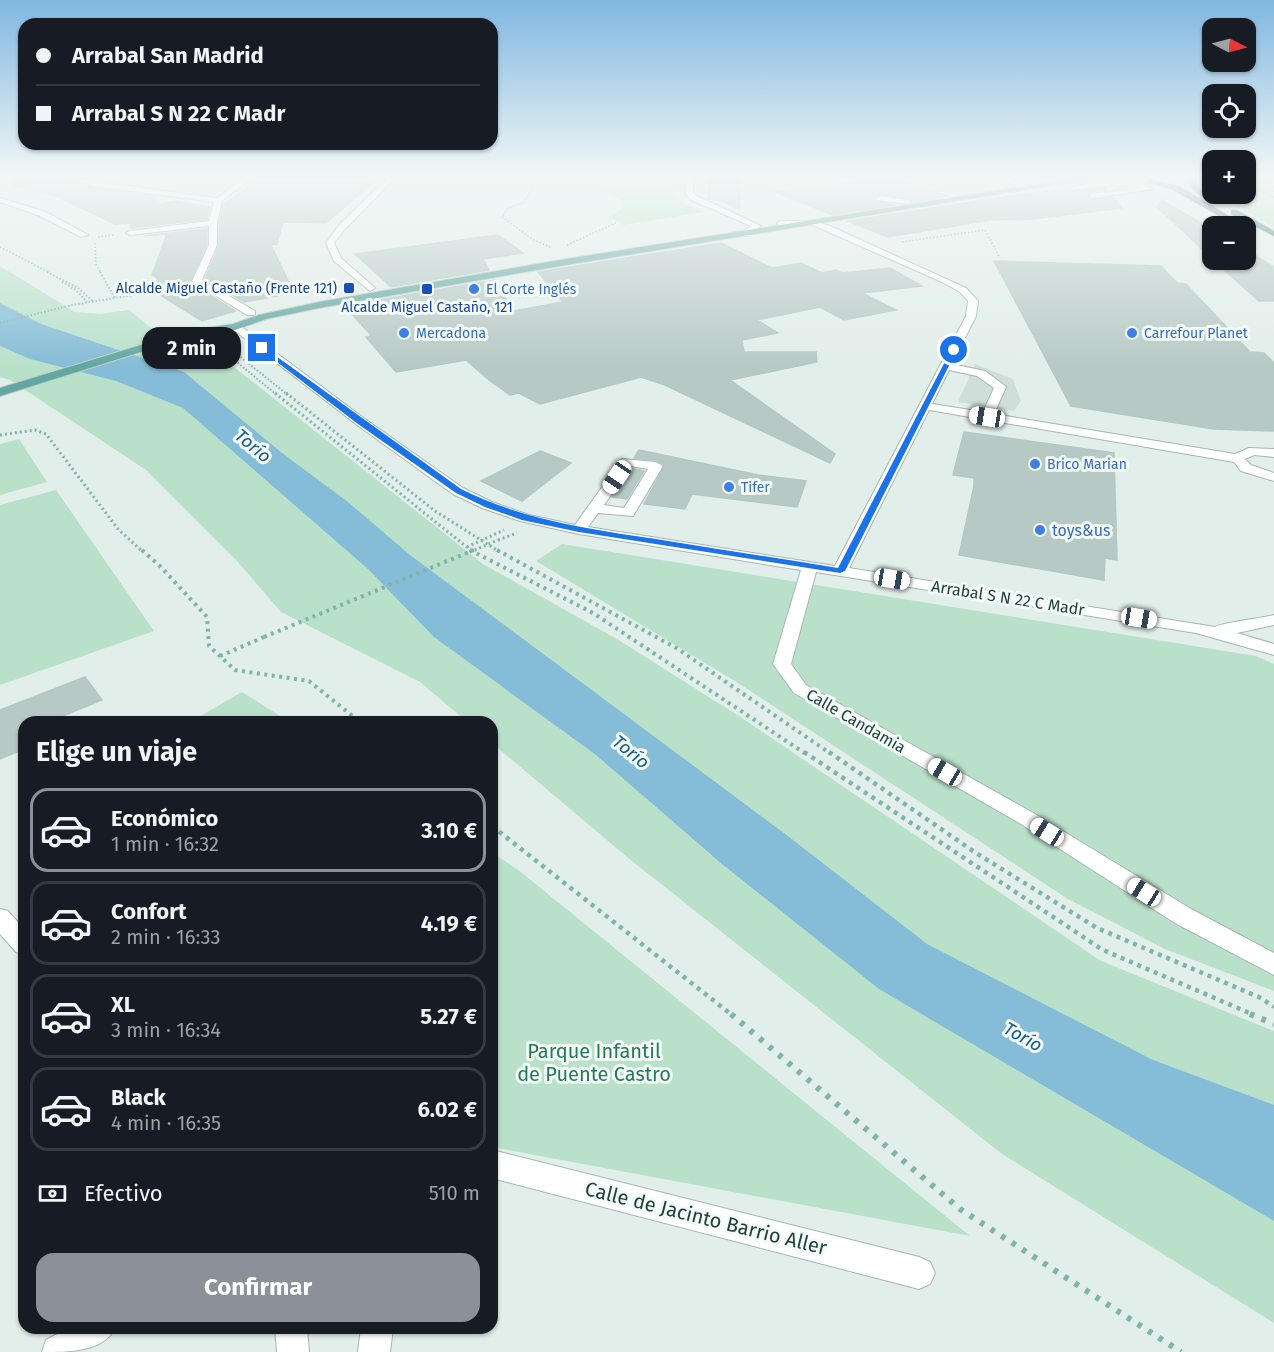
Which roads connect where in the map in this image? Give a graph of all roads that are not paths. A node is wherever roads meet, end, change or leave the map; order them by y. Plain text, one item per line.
1 (213, 241) edge
2 (331, 241) edge
3 (663, 241) edge
4 (700, 241) edge
5 (862, 241) edge
6 (370, 288) junction
7 (235, 322) junction
8 (945, 366) junction
9 (0, 392) edge
10 (925, 406) junction
11 (987, 417) junction
12 (1274, 453) edge
13 (1238, 459) junction
14 (1274, 477) edge
15 (596, 508) dead end
16 (579, 530) junction
17 (810, 566) junction
18 (840, 571) junction
19 (1274, 620) edge
20 (1196, 628) junction
21 (1274, 650) edge
22 (0, 918) edge
23 (18, 938) edge
24 (1274, 965) edge
25 (498, 1166) edge
26 (919, 1273) dead end
27 (89, 1334) edge
28 (292, 1334) edge
29 (376, 1334) edge
30 (58, 1352) edge
31 (293, 1352) edge
32 (374, 1352) edge

1 - 7 street, Arrabal S N 22 C Madr
2 - 6 street
3 - 6 main road
4 - 7 main road
5 - 8 street
6 - 7 main road
7 - 9 main road
7 - 16 street, Arrabal S N 22 C Madr
8 - 10 street
8 - 11 street
10 - 11 street
10 - 18 street
11 - 13 street
12 - 13 street
13 - 14 street
15 - 16 street
16 - 17 street, Arrabal S N 22 C Madr
17 - 18 street, Arrabal S N 22 C Madr
17 - 24 street, Calle Candamia
18 - 20 street, Arrabal S N 22 C Madr
19 - 20 street, Arrabal S N 22 C Madr
20 - 21 street, Arrabal S N 22 C Madr
22 - 23 street
25 - 26 street, Calle de Jacinto Barrio Aller
27 - 30 street
28 - 31 street
29 - 32 street

